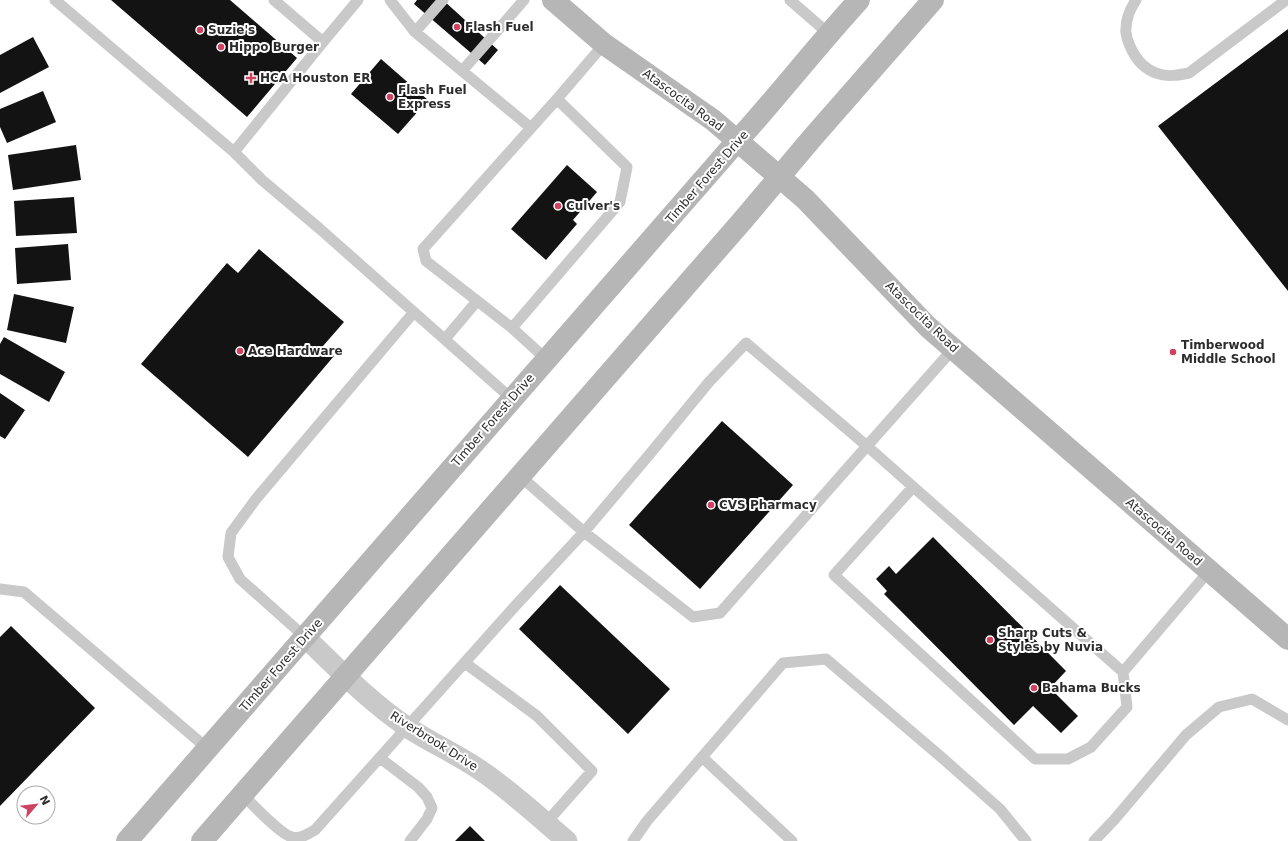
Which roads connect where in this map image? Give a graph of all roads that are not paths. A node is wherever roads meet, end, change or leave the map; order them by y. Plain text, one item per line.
1 (55, 0) edge
2 (274, 0) edge
3 (358, 0) edge
4 (390, 0) edge
5 (443, 0) edge
6 (524, 0) edge
7 (553, 0) edge
8 (790, 0) edge
9 (860, 0) edge
10 (933, 0) edge
11 (1136, 0) edge
12 (1286, 0) edge
13 (415, 32) junction
14 (828, 34) junction
15 (323, 42) junction
16 (604, 44) junction
17 (462, 71) junction
18 (557, 99) junction
19 (531, 128) junction
20 (738, 142) junction
21 (234, 152) junction
22 (779, 177) junction
23 (477, 300) junction
24 (414, 312) junction
25 (512, 328) junction
26 (445, 339) junction
27 (953, 349) junction
28 (546, 360) junction
29 (512, 399) junction
30 (867, 446) junction
31 (520, 476) junction
32 (913, 487) junction
33 (584, 532) junction
34 (1209, 571) junction
35 (0, 589) edge
36 (305, 637) junction
37 (1288, 639) edge
38 (465, 664) junction
39 (1123, 672) junction
40 (345, 676) junction
41 (1288, 720) edge
42 (408, 727) junction
43 (208, 749) junction
44 (702, 757) junction
45 (380, 758) junction
46 (242, 794) junction
47 (546, 823) junction
48 (304, 839) edge
49 (127, 841) edge
50 (202, 841) edge
51 (410, 841) edge
52 (567, 841) edge
53 (633, 841) edge
54 (792, 841) edge
55 (1026, 841) edge
56 (1094, 841) edge

1 - 21 lane
2 - 15 lane
3 - 15 lane
4 - 13 lane
5 - 13 lane
6 - 17 lane
7 - 16 main road, Atascocita Road
8 - 14 lane
9 - 14 main road, Timber Forest Drive
10 - 22 main road
11 - 12 lane
13 - 17 lane
14 - 20 main road, Timber Forest Drive
15 - 21 lane
16 - 18 lane
16 - 20 main road, Atascocita Road
17 - 19 lane
18 - 19 lane
18 - 25 lane
19 - 23 lane
20 - 22 main road, Atascocita Road
20 - 28 main road, Timber Forest Drive
21 - 24 lane
22 - 27 main road, Atascocita Road
22 - 31 main road
23 - 25 lane
23 - 26 lane
24 - 26 lane
24 - 36 lane
25 - 28 lane
26 - 29 lane
27 - 30 lane
27 - 34 main road, Atascocita Road
28 - 29 main road, Timber Forest Drive
29 - 36 main road, Timber Forest Drive
30 - 32 lane
30 - 33 lane
30 - 33 lane
31 - 33 lane
31 - 40 main road
32 - 39 lane
32 - 39 lane
33 - 38 lane
34 - 37 main road, Atascocita Road
34 - 39 lane
35 - 43 lane
36 - 40 street, Riverbrook Drive
36 - 43 main road, Timber Forest Drive
38 - 42 lane
38 - 47 lane
40 - 42 street, Riverbrook Drive
40 - 46 main road
41 - 56 lane
42 - 45 lane
42 - 47 street, Riverbrook Drive
43 - 49 main road, Timber Forest Drive
44 - 53 lane
44 - 54 lane
44 - 55 lane
45 - 48 lane
45 - 51 lane
46 - 48 lane
46 - 50 main road
47 - 52 street, Riverbrook Drive

